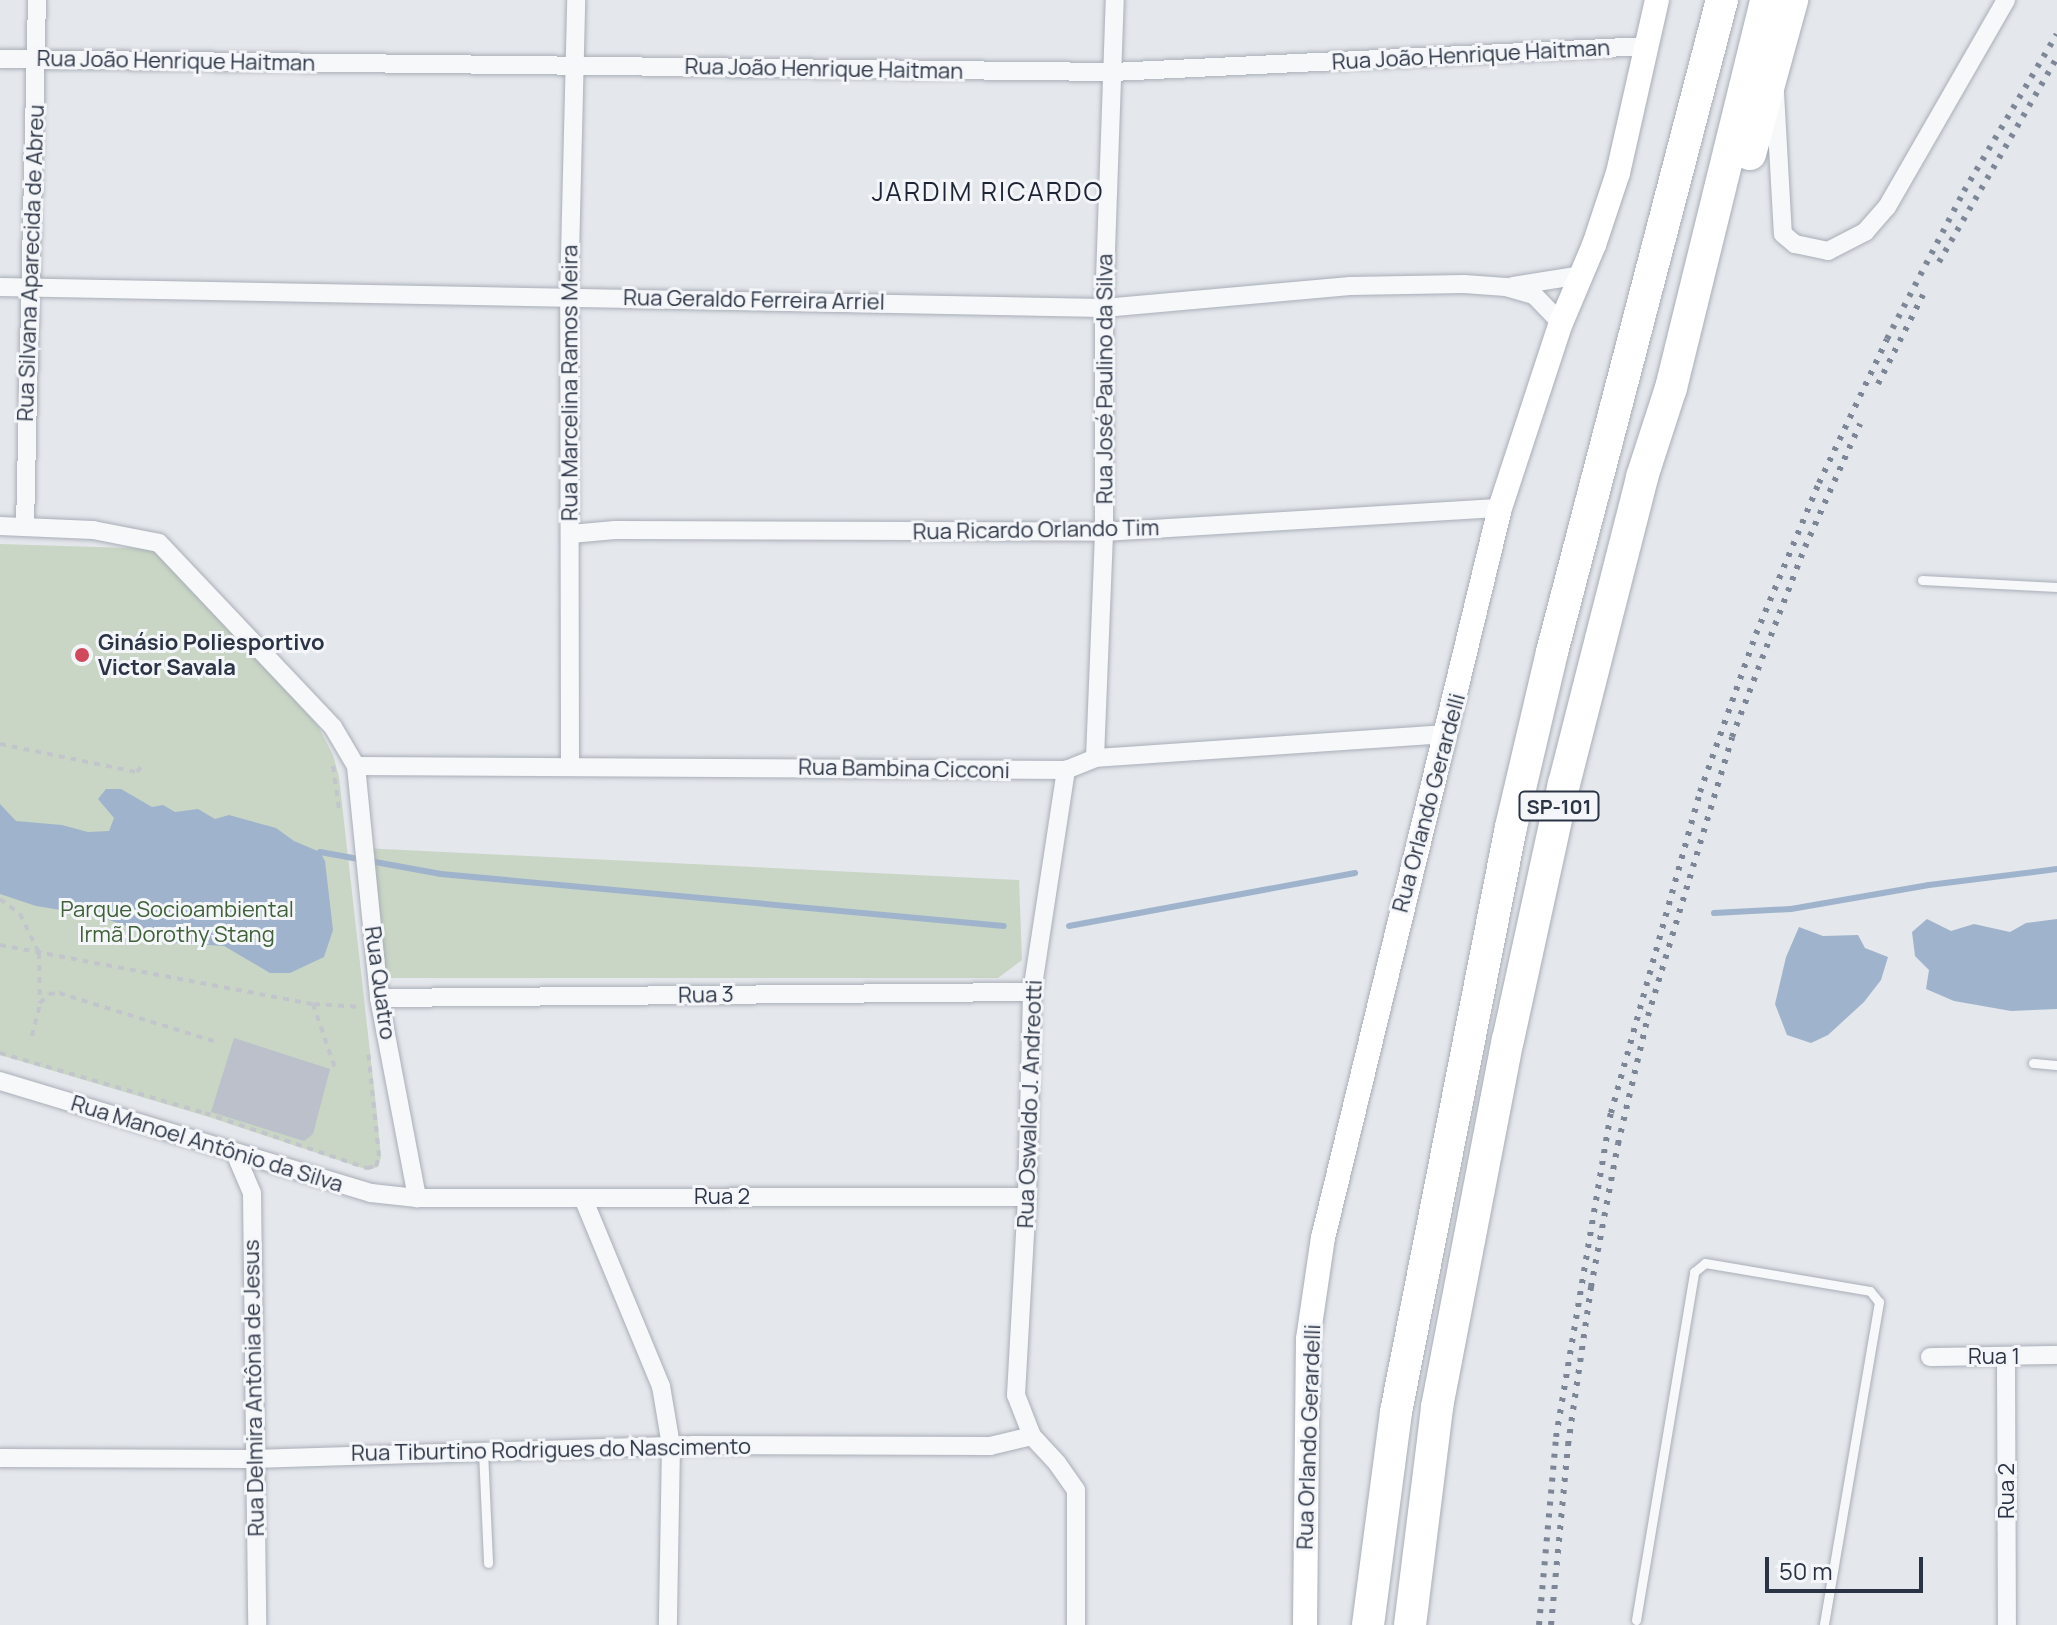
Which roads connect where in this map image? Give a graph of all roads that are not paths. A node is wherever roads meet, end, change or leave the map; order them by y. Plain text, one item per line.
1 (37, 0) edge
2 (576, 0) edge
3 (1115, 0) edge
4 (1657, 0) edge
5 (1722, 0) edge
6 (1766, 0) edge
7 (1792, 0) edge
8 (2006, 0) edge
9 (1647, 46) junction
10 (0, 59) edge
11 (37, 60) junction
12 (1774, 66) junction
13 (574, 67) junction
14 (1113, 72) junction
15 (1581, 275) junction
16 (0, 287) edge
17 (28, 287) junction
18 (1506, 287) junction
19 (569, 296) junction
20 (1104, 308) junction
21 (1561, 323) junction
22 (1671, 388) junction
23 (1500, 508) junction
24 (0, 526) edge
25 (25, 527) junction
26 (1104, 532) junction
27 (571, 534) junction
28 (1922, 580) dead end
29 (2057, 587) edge
30 (1448, 734) junction
31 (1095, 758) junction
32 (356, 766) junction
33 (570, 766) junction
34 (1066, 770) junction
35 (1032, 992) junction
36 (370, 995) junction
37 (2033, 1063) dead end
38 (2057, 1065) edge
39 (0, 1081) edge
40 (235, 1153) junction
41 (1027, 1197) junction
42 (417, 1198) junction
43 (583, 1198) junction
44 (2057, 1355) edge
45 (1930, 1357) dead end
46 (2006, 1358) junction
47 (1032, 1436) junction
48 (671, 1445) junction
49 (483, 1451) junction
50 (0, 1458) edge
51 (253, 1459) junction
52 (488, 1563) dead end
53 (1636, 1620) dead end
54 (257, 1625) edge
55 (668, 1625) edge
56 (1076, 1625) edge
57 (1305, 1625) edge
58 (1368, 1625) edge
59 (1410, 1625) edge
60 (1824, 1625) edge
61 (2007, 1625) edge

1 - 11 street, Rua Silvana Aparecida de Abreu
2 - 13 street, Rua Marcelina Ramos Meira
3 - 14 street, Rua José Paulino da Silva
4 - 9 street, Rua Orlando Gerardelli
5 - 58 highway, SP-101
6 - 22 highway, SP-101
7 - 12 highway
8 - 12 street
9 - 14 street, Rua João Henrique Haitman
9 - 15 street, Rua Orlando Gerardelli
10 - 11 street, Rua João Henrique Haitman
11 - 13 street, Rua João Henrique Haitman
11 - 17 street, Rua Silvana Aparecida de Abreu
12 - 22 highway
13 - 14 street, Rua João Henrique Haitman
13 - 19 street, Rua Marcelina Ramos Meira
14 - 20 street, Rua José Paulino da Silva
15 - 18 street, Rua Geraldo Ferreira Arriel
15 - 21 street, Rua Orlando Gerardelli
16 - 17 street, Rua Geraldo Ferreira Arriel
17 - 19 street, Rua Geraldo Ferreira Arriel
17 - 25 street, Rua Silvana Aparecida de Abreu
18 - 20 street, Rua Geraldo Ferreira Arriel
18 - 21 street, Rua Geraldo Ferreira Arriel
19 - 20 street, Rua Geraldo Ferreira Arriel
19 - 27 street, Rua Marcelina Ramos Meira
20 - 26 street, Rua José Paulino da Silva
21 - 23 street, Rua Orlando Gerardelli
22 - 59 highway, SP-101
23 - 26 street, Rua Ricardo Orlando Tim
23 - 30 street, Rua Orlando Gerardelli
24 - 25 street
25 - 32 street
26 - 27 street, Rua Ricardo Orlando Tim
26 - 31 street, Rua José Paulino da Silva
27 - 33 street, Rua Marcelina Ramos Meira
28 - 29 lane
30 - 31 street, Rua Bambina Cicconi
30 - 57 street, Rua Orlando Gerardelli
31 - 34 street, Rua Bambina Cicconi
32 - 33 street, Rua Bambina Cicconi
32 - 36 street, Rua Quatro
33 - 34 street, Rua Bambina Cicconi
34 - 35 street, Rua Oswaldo J. Andreotti
35 - 36 street, Rua 3
35 - 41 street, Rua Oswaldo J. Andreotti
36 - 42 street, Rua Quatro
37 - 38 lane
39 - 40 street, Rua Manoel Antônio da Silva
40 - 42 street, Rua Manoel Antônio da Silva
40 - 51 street, Rua Delmira Antônia de Jesus
41 - 43 street, Rua 2
41 - 47 street, Rua Oswaldo J. Andreotti
42 - 43 street, Rua 2
43 - 48 street
44 - 46 street, Rua 1
45 - 46 street, Rua 1
46 - 61 street, Rua 2
47 - 48 street, Rua Tiburtino Rodrigues do Nascimento
47 - 56 street
48 - 49 street, Rua Tiburtino Rodrigues do Nascimento
48 - 55 street
49 - 51 street, Rua Tiburtino Rodrigues do Nascimento
49 - 52 lane
50 - 51 street, Rua Tiburtino Rodrigues do Nascimento
51 - 54 street, Rua Delmira Antônia de Jesus
53 - 60 lane

